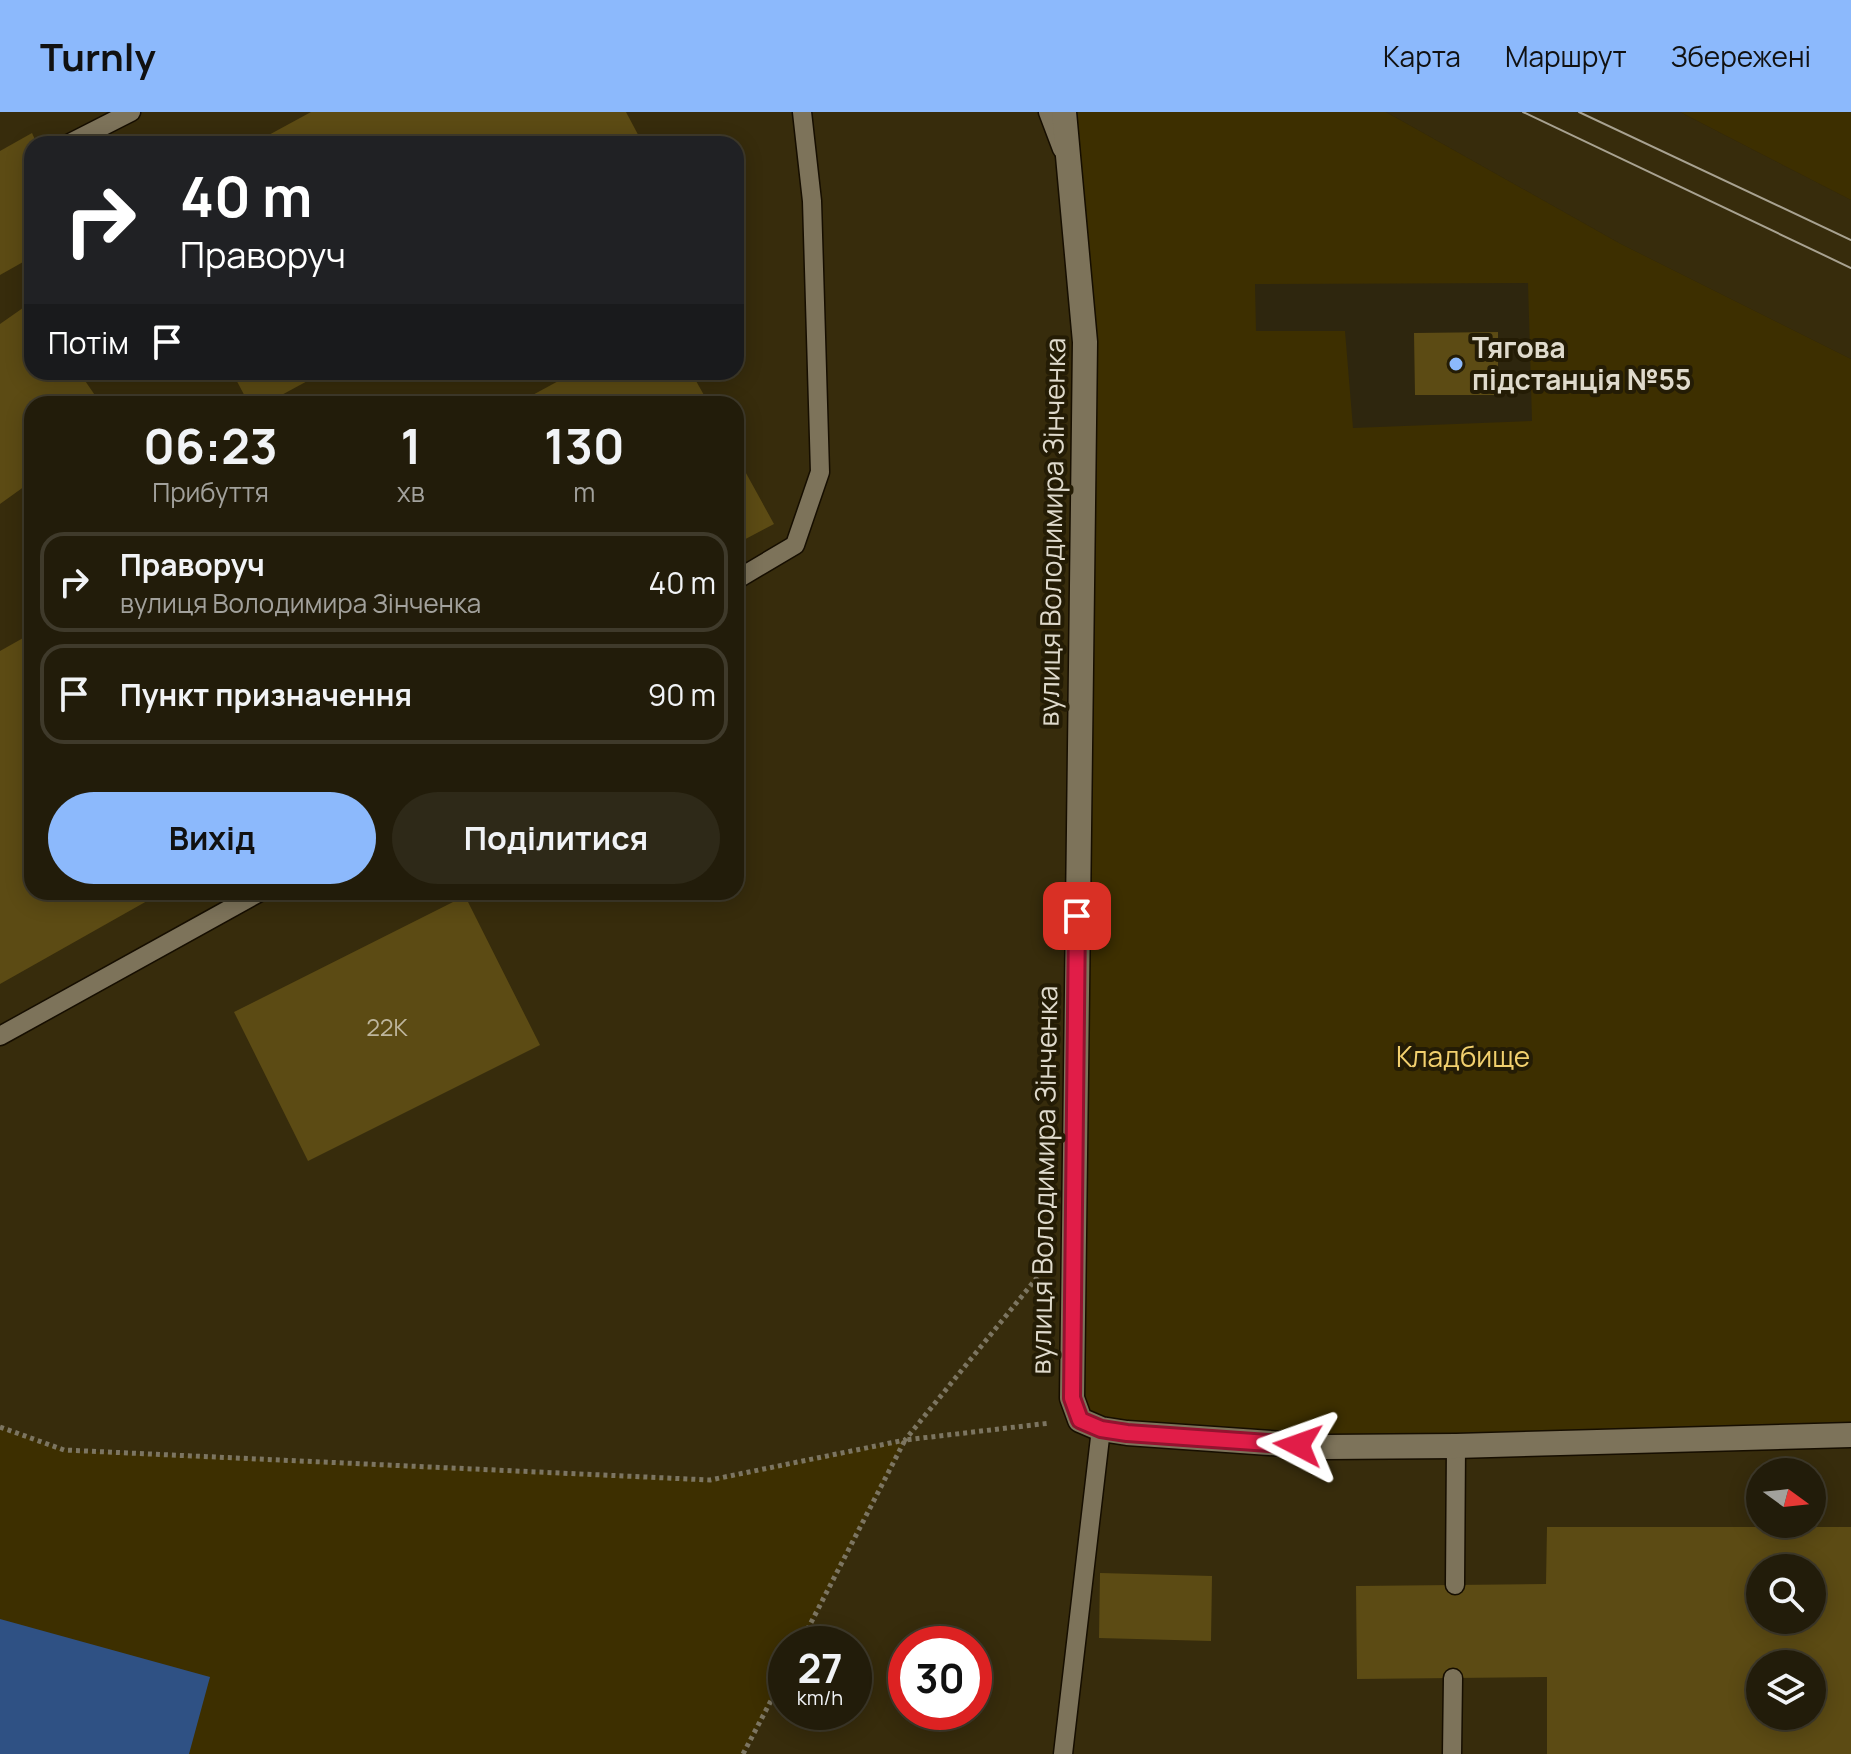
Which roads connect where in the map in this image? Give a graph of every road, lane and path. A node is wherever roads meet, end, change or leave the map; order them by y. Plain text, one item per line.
1 (131, 112) edge
2 (802, 112) edge
3 (1048, 112) edge
4 (1064, 112) edge
5 (84, 136) edge
6 (1069, 166) junction
7 (744, 575) edge
8 (246, 900) edge
9 (0, 1036) edge
10 (1072, 1234) junction
11 (1091, 1425) junction
12 (0, 1427) edge
13 (1851, 1435) edge
14 (905, 1440) junction
15 (1456, 1446) junction
16 (1455, 1585) dead end
17 (809, 1626) edge
18 (1453, 1678) dead end
19 (768, 1706) edge
20 (743, 1754) edge
21 (1063, 1754) edge
22 (1452, 1754) edge

1 - 5 lane
2 - 7 lane
3 - 6 lane
4 - 6 street, вулиця Володимира Зінченка
6 - 10 street, вулиця Володимира Зінченка
8 - 9 lane
10 - 11 street, вулиця Володимира Зінченка
10 - 14 path
11 - 14 path
11 - 15 street
11 - 21 lane
12 - 14 path
13 - 15 street
14 - 17 path
15 - 16 lane
18 - 22 lane
19 - 20 path

